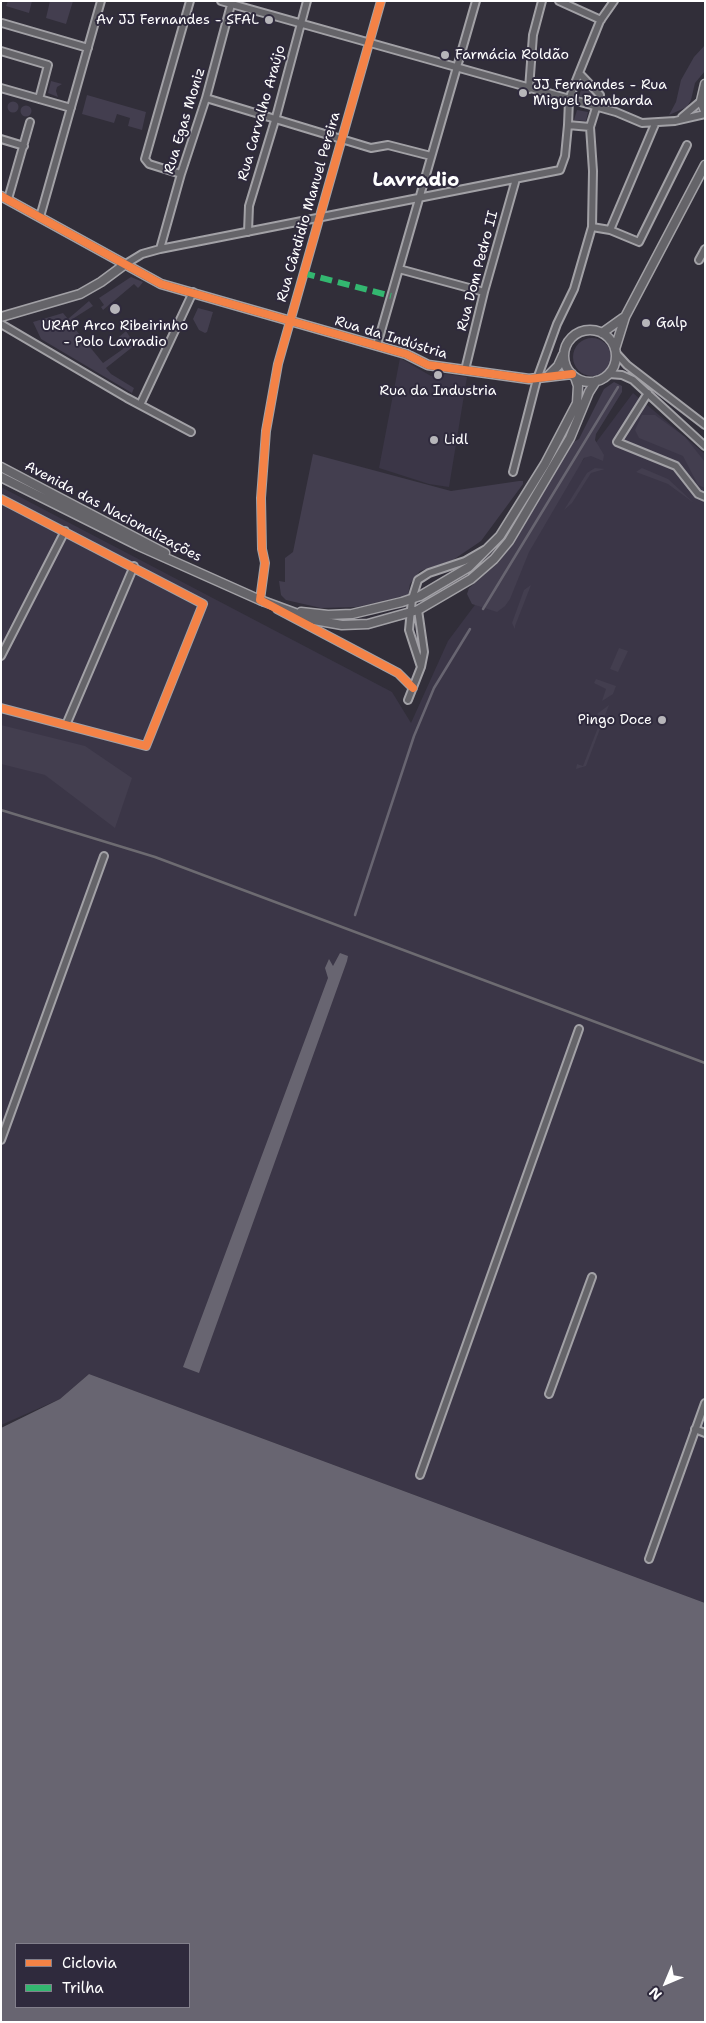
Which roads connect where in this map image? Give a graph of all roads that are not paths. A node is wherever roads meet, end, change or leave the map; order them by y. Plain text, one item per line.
1 (101, 1) edge
2 (190, 1) edge
3 (221, 1) edge
4 (307, 1) edge
5 (381, 1) edge
6 (476, 1) edge
7 (542, 1) edge
8 (559, 1) edge
9 (614, 1) edge
10 (232, 3) edge
11 (601, 20) junction
12 (2, 23) edge
13 (300, 24) junction
14 (369, 43) junction
15 (88, 48) junction
16 (1, 51) edge
17 (456, 68) junction
18 (579, 73) junction
19 (705, 84) edge
20 (1, 88) edge
21 (529, 89) junction
22 (206, 98) junction
23 (39, 99) junction
24 (569, 100) junction
25 (701, 100) junction
26 (71, 108) junction
27 (596, 108) junction
28 (705, 113) edge
29 (276, 117) junction
30 (682, 118) junction
31 (30, 122) dead end
32 (654, 124) junction
33 (568, 125) junction
34 (590, 127) junction
35 (341, 138) junction
36 (1, 139) edge
37 (687, 145) dead end
38 (24, 146) junction
39 (431, 156) junction
40 (705, 164) edge
41 (181, 174) junction
42 (516, 178) junction
43 (4, 198) edge
44 (419, 198) junction
45 (40, 217) junction
46 (320, 217) junction
47 (592, 227) junction
48 (610, 230) junction
49 (248, 232) junction
50 (160, 249) junction
51 (705, 249) edge
52 (698, 260) dead end
53 (124, 265) junction
54 (399, 269) junction
55 (193, 292) junction
56 (484, 292) junction
57 (1, 317) edge
58 (625, 317) junction
59 (290, 321) junction
60 (1, 324) edge
61 (602, 333) junction
62 (377, 345) junction
63 (565, 350) junction
64 (615, 351) junction
65 (465, 370) junction
66 (609, 374) junction
67 (573, 376) junction
68 (546, 377) junction
69 (537, 379) junction
70 (596, 381) junction
71 (648, 393) junction
72 (140, 405) junction
73 (705, 425) edge
74 (691, 431) junction
75 (191, 432) dead end
76 (705, 446) edge
77 (705, 450) edge
78 (1, 467) edge
79 (513, 472) dead end
80 (1, 477) edge
81 (705, 497) edge
82 (1, 499) edge
83 (64, 531) junction
84 (493, 544) junction
85 (134, 566) junction
86 (213, 579) junction
87 (412, 599) junction
88 (260, 600) junction
89 (294, 611) junction
90 (414, 611) junction
91 (1, 656) edge
92 (421, 667) junction
93 (413, 688) junction
94 (408, 700) dead end
95 (1, 708) edge
96 (66, 725) junction
97 (104, 856) dead end
98 (578, 1029) dead end
99 (1, 1140) edge
100 (592, 1277) dead end
101 (549, 1394) dead end
102 (705, 1403) edge
103 (695, 1430) junction
104 (705, 1433) edge
105 (420, 1475) dead end
106 (649, 1559) dead end

1 - 15 street
2 - 41 street
3 - 10 street
4 - 13 street, Rua Carvalho Araújo
5 - 14 street, Rua Cândidio Manuel Pereira
6 - 17 street
7 - 21 street
8 - 11 street
9 - 11 street
10 - 13 street
10 - 22 street, Rua Egas Moniz
11 - 18 street
12 - 15 street
13 - 14 street
13 - 29 street, Rua Carvalho Araújo
14 - 17 street
14 - 35 street, Rua Cândidio Manuel Pereira
15 - 26 street
16 - 23 street
17 - 21 street
17 - 39 street
18 - 24 street
18 - 27 street
19 - 25 street
20 - 23 street
21 - 24 street
22 - 29 street
22 - 41 street, Rua Egas Moniz
23 - 26 street
24 - 27 street
24 - 33 street
25 - 28 street
25 - 30 street
26 - 45 street
27 - 32 street
27 - 34 street
28 - 30 street
29 - 35 street
29 - 49 street, Rua Carvalho Araújo
30 - 32 street
31 - 38 street
32 - 48 street
33 - 34 street
33 - 42 street
34 - 47 street
35 - 39 street
35 - 46 street, Rua Cândidio Manuel Pereira
36 - 38 street
37 - 48 street
38 - 43 street
39 - 44 street
40 - 58 street
41 - 50 street, Rua Egas Moniz
42 - 44 street
42 - 56 street, Rua Dom Pedro II
43 - 45 street, Rua da Indústria
44 - 46 street
44 - 54 street
45 - 53 street, Rua da Indústria
46 - 49 street
46 - 59 street, Rua Cândidio Manuel Pereira
47 - 48 street
47 - 69 street
49 - 50 street
50 - 53 street
51 - 52 street
53 - 55 street, Rua da Indústria
53 - 57 street
54 - 56 street
54 - 62 street
55 - 59 street, Rua da Indústria
55 - 72 street
56 - 65 street, Rua Dom Pedro II
58 - 61 street
58 - 64 street
59 - 62 street, Rua da Indústria
59 - 88 street, Rua Cândidio Manuel Pereira
60 - 72 street
61 - 63 street
61 - 64 street
62 - 65 street, Rua da Indústria
63 - 67 street, Avenida das Nacionalizações
63 - 68 street
64 - 66 street
64 - 73 street
65 - 69 street, Rua da Indústria
66 - 70 street
66 - 71 street
67 - 68 street, Rua da Indústria
67 - 70 street
67 - 84 street, Avenida das Nacionalizações
68 - 69 street, Rua da Indústria
69 - 79 street
70 - 90 street, Avenida das Nacionalizações
71 - 74 street
71 - 81 street
72 - 75 street
74 - 76 street
74 - 77 street
78 - 86 street, Avenida das Nacionalizações
80 - 86 street, Avenida das Nacionalizações
82 - 83 street
83 - 85 street
83 - 91 street
84 - 87 street, Avenida das Nacionalizações
84 - 87 street
85 - 96 street
85 - 96 street
86 - 88 street, Avenida das Nacionalizações
87 - 89 street, Avenida das Nacionalizações
87 - 90 street
88 - 89 street, Avenida das Nacionalizações
88 - 93 street
89 - 90 street, Avenida das Nacionalizações
90 - 92 street
90 - 92 street
92 - 93 street
93 - 94 street
95 - 96 street
97 - 99 street
98 - 105 street
100 - 101 street
102 - 103 street
103 - 104 street
103 - 106 street

